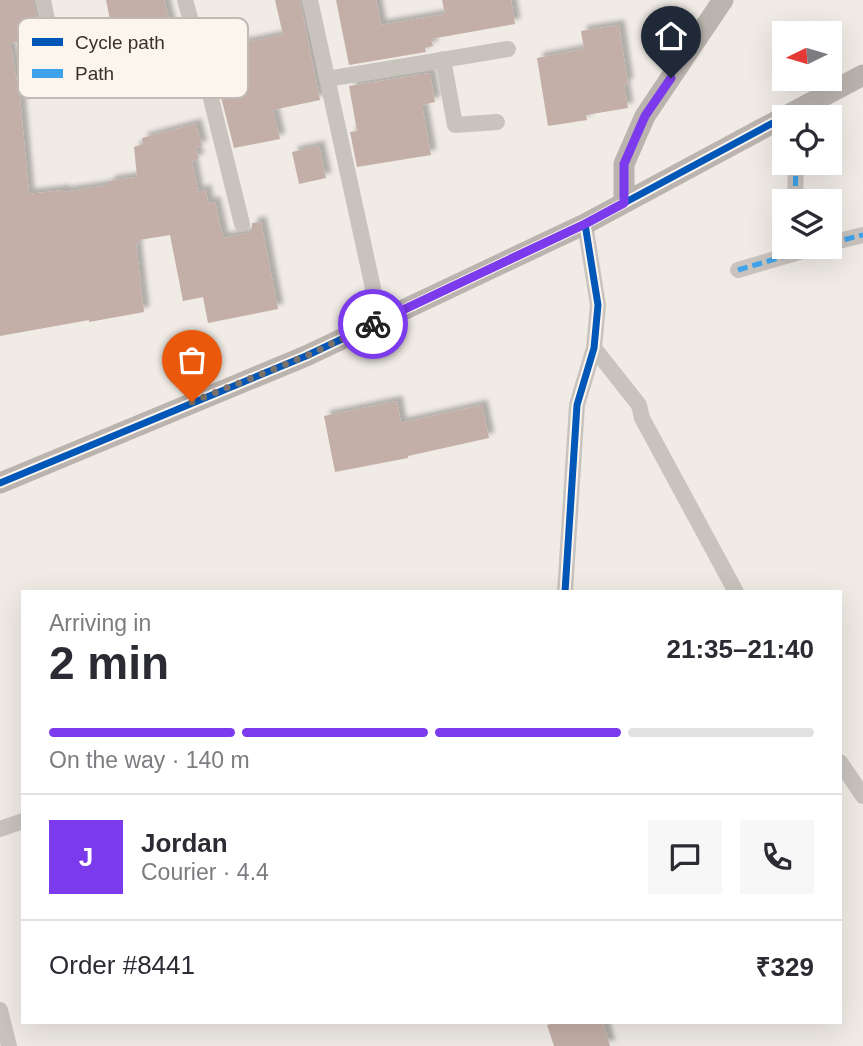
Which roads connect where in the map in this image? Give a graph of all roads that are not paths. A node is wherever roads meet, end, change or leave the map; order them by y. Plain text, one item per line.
1 (43, 0) edge
2 (185, 0) edge
3 (310, 0) edge
4 (723, 0) edge
5 (47, 18) edge
6 (190, 18) edge
7 (508, 48) dead end
8 (443, 59) junction
9 (863, 75) edge
10 (327, 79) junction
11 (211, 98) edge
12 (810, 105) edge
13 (497, 122) dead end
14 (772, 126) edge
15 (624, 203) junction
16 (242, 223) dead end
17 (585, 224) junction
18 (863, 235) edge
19 (842, 240) edge
20 (772, 257) edge
21 (738, 270) dead end
22 (380, 320) junction
23 (594, 348) junction
24 (0, 483) edge
25 (565, 590) edge
26 (735, 590) edge
27 (842, 765) edge
28 (863, 796) edge
29 (21, 822) edge
30 (0, 829) edge
31 (0, 1010) edge
32 (9, 1046) edge

1 - 5 street
2 - 6 street
3 - 10 street
4 - 15 street
7 - 8 street
8 - 10 street
8 - 13 street
9 - 12 street
10 - 22 street
11 - 16 street
14 - 15 street
15 - 17 street
17 - 22 street
17 - 23 street
18 - 19 street
20 - 21 street
22 - 24 street
23 - 25 street
23 - 26 street
27 - 28 street
29 - 30 street
31 - 32 street

